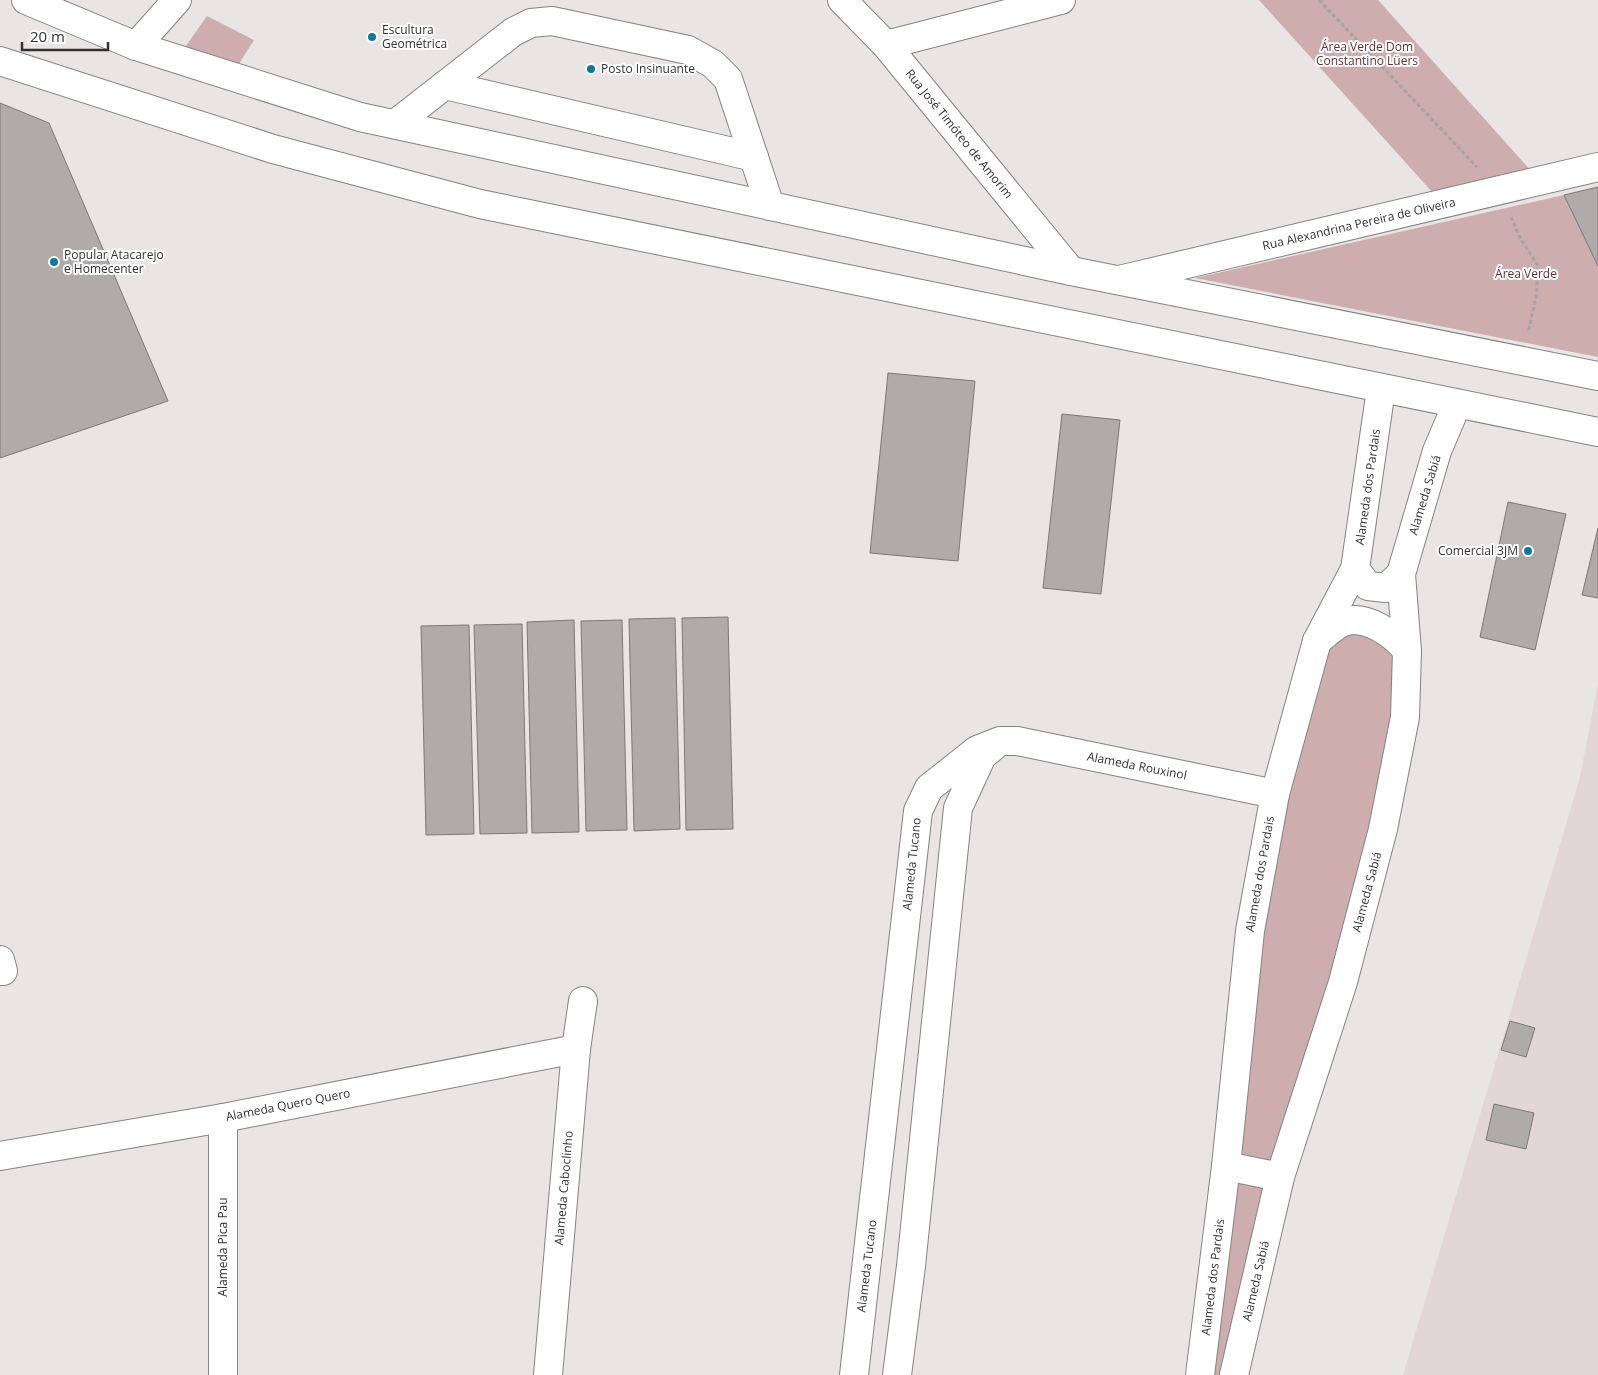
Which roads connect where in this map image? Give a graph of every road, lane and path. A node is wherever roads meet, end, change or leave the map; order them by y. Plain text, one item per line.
1 (26, 0) edge
2 (177, 0) edge
3 (842, 0) edge
4 (1061, 0) edge
5 (1319, 0) edge
6 (886, 45) junction
7 (136, 46) junction
8 (0, 61) edge
9 (445, 85) junction
10 (395, 124) junction
11 (754, 157) junction
12 (1598, 167) edge
13 (1499, 190) junction
14 (770, 206) junction
15 (1071, 271) junction
16 (1119, 280) junction
17 (1527, 337) dead end
18 (1598, 376) edge
19 (1381, 389) junction
20 (1457, 404) junction
21 (1598, 432) edge
22 (1355, 568) junction
23 (1401, 574) junction
24 (1317, 641) junction
25 (1407, 651) junction
26 (1000, 741) junction
27 (1274, 794) junction
28 (583, 1001) dead end
29 (576, 1049) junction
30 (223, 1118) junction
31 (0, 1156) edge
32 (1226, 1166) junction
33 (1280, 1177) junction
34 (868, 1258) junction
35 (911, 1266) junction
36 (223, 1375) edge
37 (548, 1375) edge
38 (854, 1375) edge
39 (897, 1375) edge
40 (1200, 1375) edge
41 (1234, 1375) edge

1 - 7 main road
2 - 7 main road
3 - 6 main road, Rua José Timóteo de Amorim
4 - 6 main road
5 - 13 path
6 - 15 main road, Rua José Timóteo de Amorim
7 - 10 main road
8 - 19 main road
9 - 10 main road
9 - 11 main road
9 - 11 main road
10 - 14 main road
11 - 14 main road
12 - 13 main road, Rua Alexandrina Pereira de Oliveira
13 - 16 main road, Rua Alexandrina Pereira de Oliveira
13 - 17 path
14 - 15 main road
15 - 16 main road
16 - 18 main road
19 - 20 main road
19 - 22 main road, Alameda dos Pardais
20 - 21 main road
20 - 23 main road, Alameda Sabiá
22 - 23 main road
22 - 24 main road, Alameda dos Pardais
23 - 25 main road, Alameda Sabiá
24 - 25 main road
24 - 27 main road, Alameda dos Pardais
25 - 33 main road, Alameda Sabiá
26 - 27 main road, Alameda Rouxinol
26 - 34 main road, Alameda Tucano
26 - 35 main road
27 - 32 main road, Alameda dos Pardais
28 - 29 main road, Alameda Caboclinho
29 - 30 main road, Alameda Quero Quero
29 - 37 main road, Alameda Caboclinho
30 - 31 main road, Alameda Quero Quero
30 - 36 main road, Alameda Pica Pau
32 - 33 main road
32 - 40 main road, Alameda dos Pardais
33 - 41 main road, Alameda Sabiá
34 - 35 main road
34 - 38 main road, Alameda Tucano
35 - 39 main road

